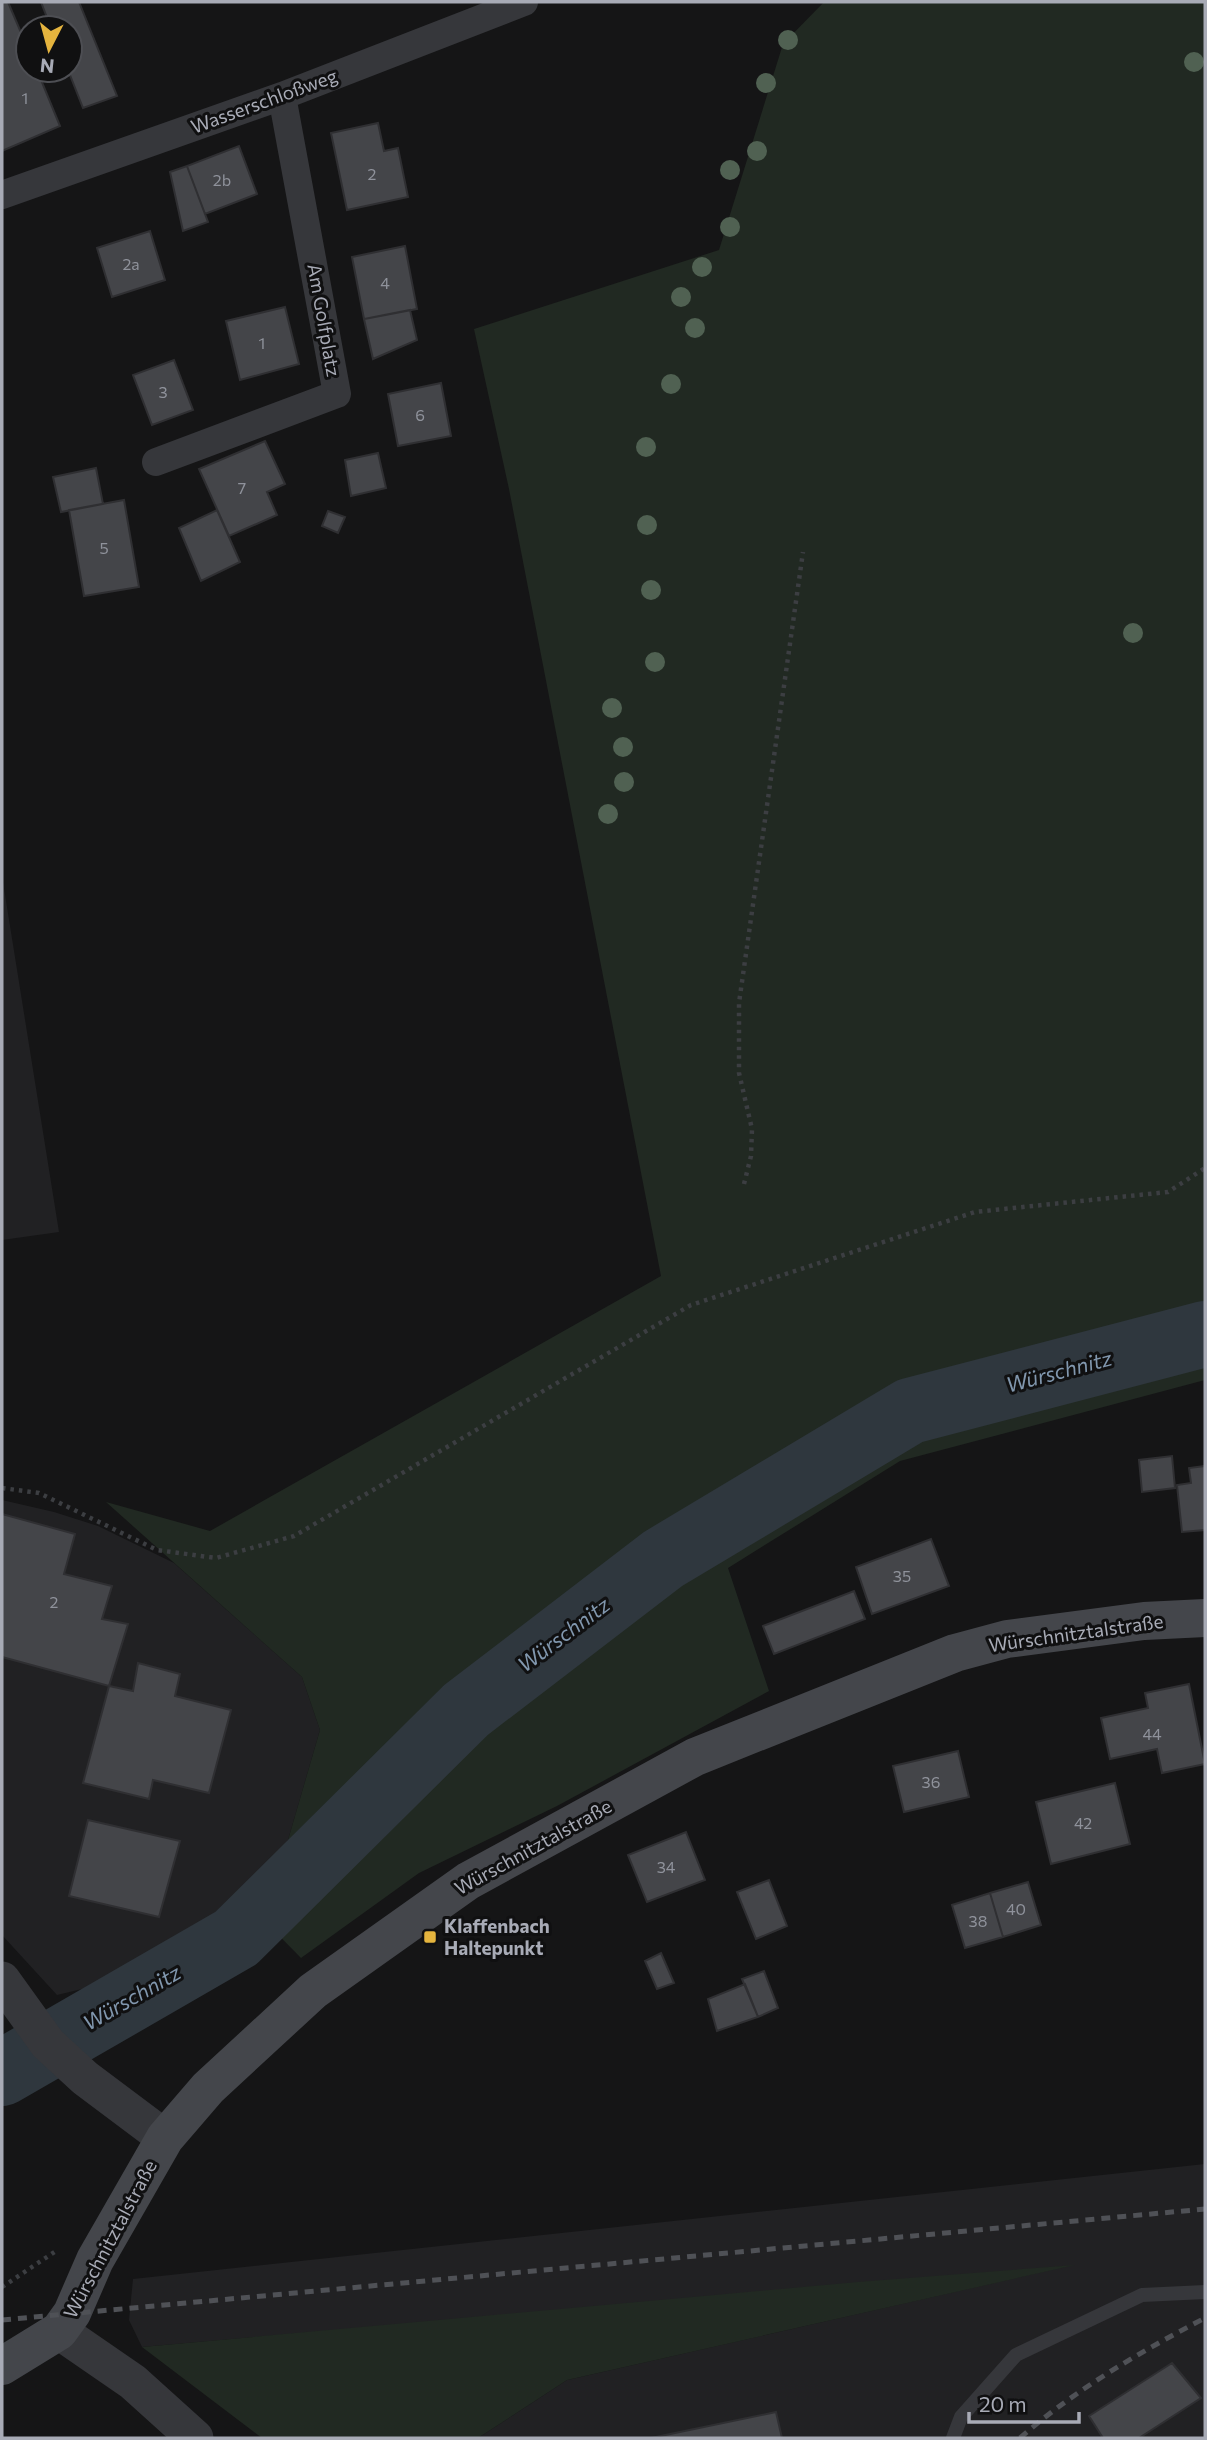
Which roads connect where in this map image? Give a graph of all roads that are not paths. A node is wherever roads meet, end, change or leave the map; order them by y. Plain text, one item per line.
1 (524, 2) edge
2 (282, 96) junction
3 (2, 195) edge
4 (156, 462) dead end
5 (1205, 1618) edge
6 (10, 1992) edge
7 (165, 2138) junction
8 (1205, 2292) edge
9 (59, 2331) junction
10 (2, 2366) edge
11 (195, 2438) edge
12 (953, 2438) edge

1 - 2 street, Wasserschloßweg
2 - 3 street, Wasserschloßweg
2 - 4 street, Am Golfplatz
5 - 7 main road, Würschnitztalstraße
6 - 7 street
7 - 9 main road, Würschnitztalstraße
8 - 12 lane
9 - 10 main road, Würschnitztalstraße
9 - 11 street

